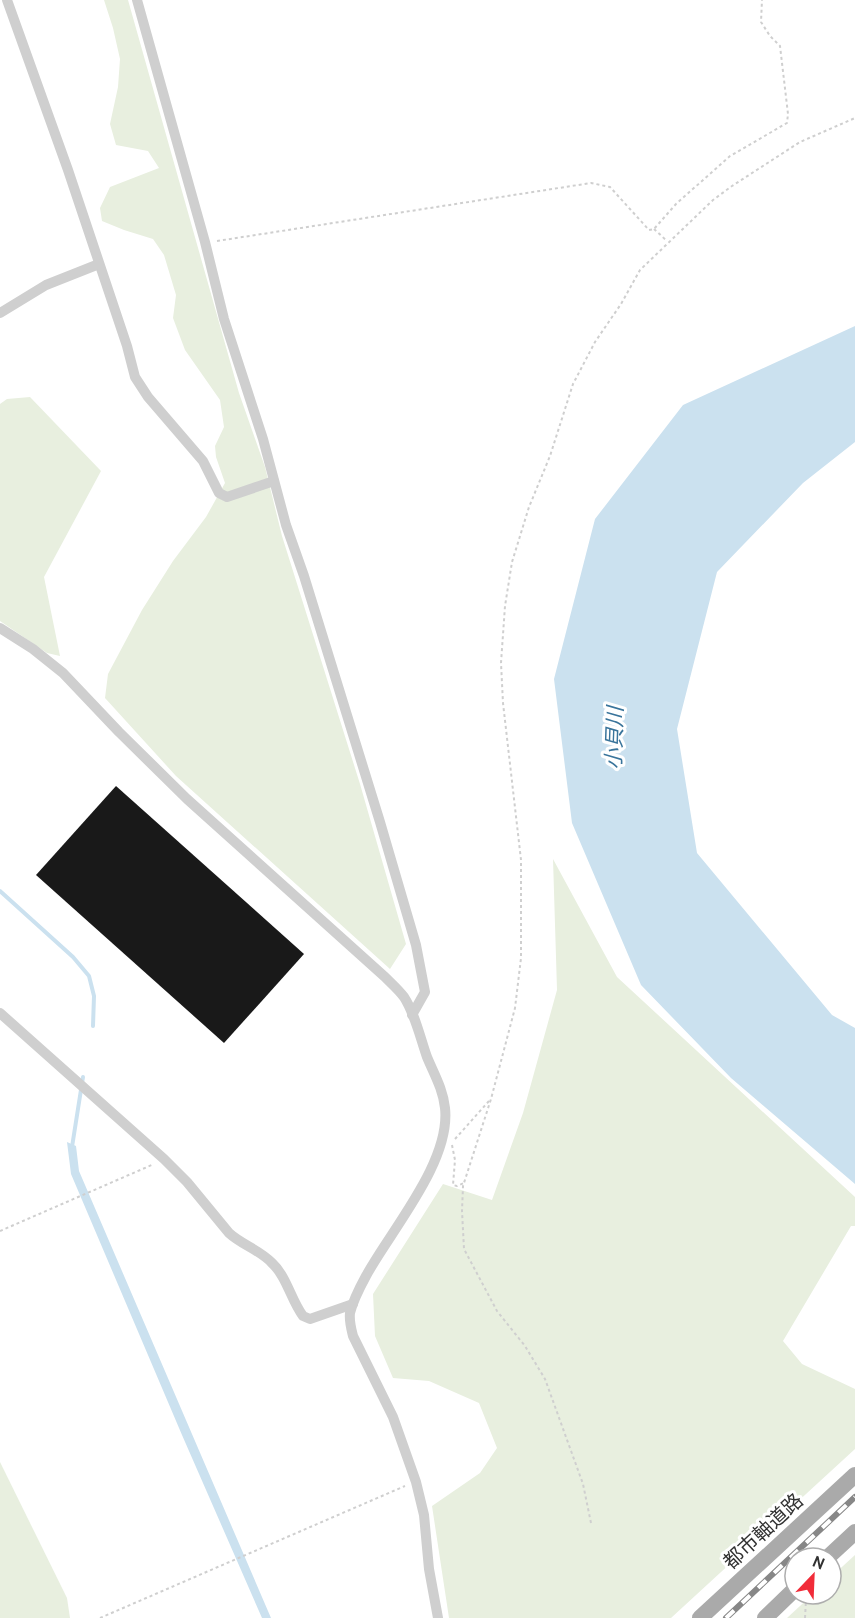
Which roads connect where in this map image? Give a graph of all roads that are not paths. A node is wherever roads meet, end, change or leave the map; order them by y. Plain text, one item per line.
1 (7, 0) edge
2 (137, 0) edge
3 (99, 264) junction
4 (0, 313) edge
5 (274, 481) junction
6 (0, 628) edge
7 (0, 1013) edge
8 (412, 1015) junction
9 (353, 1304) junction
10 (855, 1475) edge
11 (855, 1532) edge
12 (840, 1546) edge
13 (783, 1601) edge
14 (438, 1618) edge
15 (700, 1618) edge
16 (765, 1618) edge

1 - 3 street
2 - 5 street
3 - 4 street
3 - 5 street
5 - 8 street
6 - 8 street
7 - 9 street
8 - 9 street
9 - 14 street
10 - 15 main road, 都市軸道路
11 - 12 main road
13 - 16 main road

